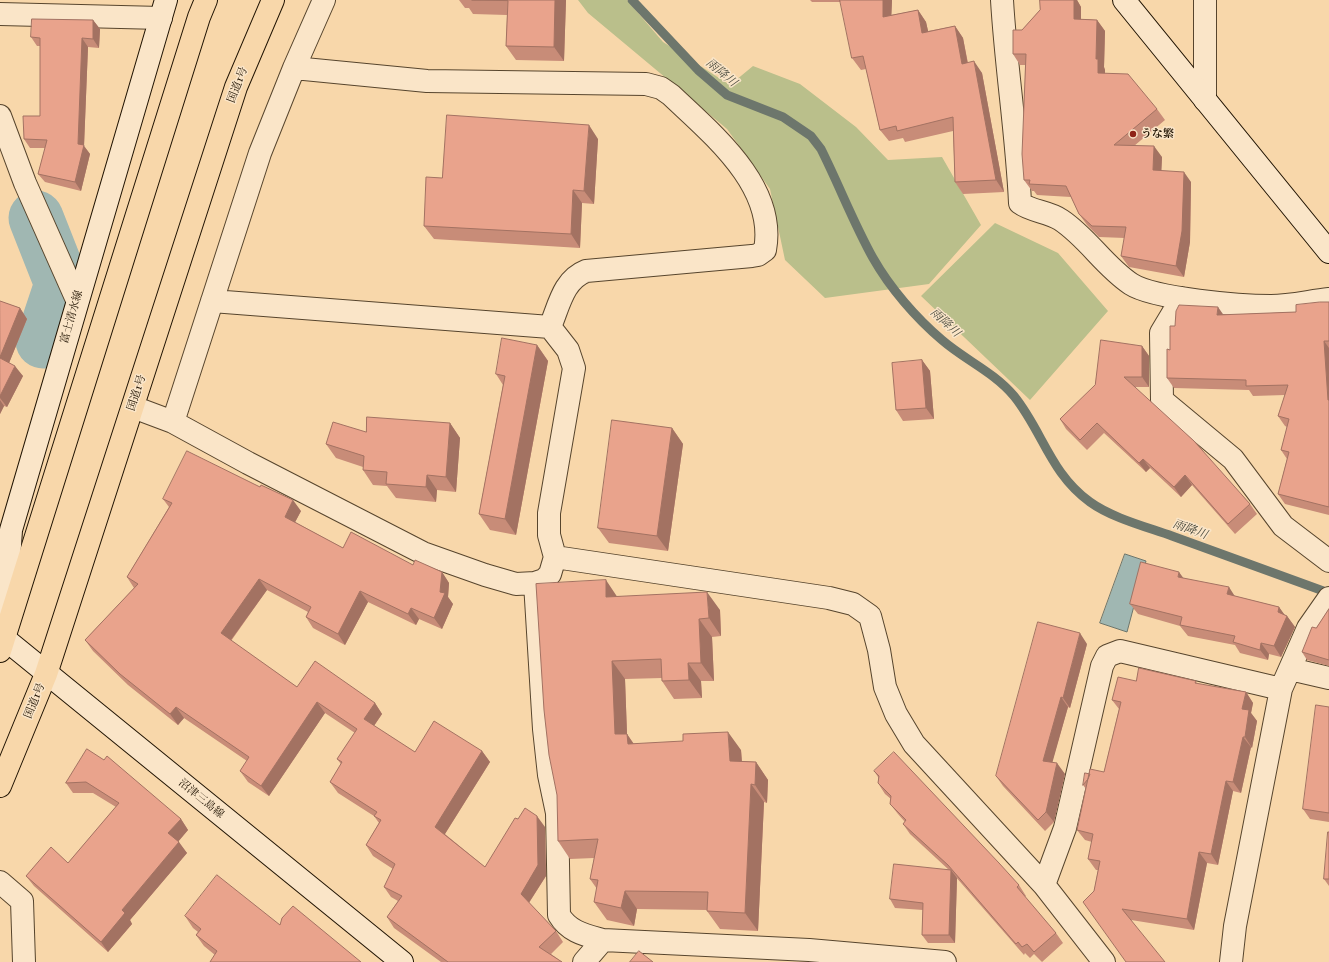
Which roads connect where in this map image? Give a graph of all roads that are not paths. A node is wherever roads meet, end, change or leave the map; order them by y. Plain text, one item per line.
1 (273, 0) edge
2 (324, 0) edge
3 (1002, 0) edge
4 (1124, 0) edge
5 (1205, 0) edge
6 (163, 9) edge
7 (202, 9) edge
8 (0, 14) edge
9 (294, 68) junction
10 (1205, 100) junction
11 (0, 116) edge
12 (1329, 252) edge
13 (1182, 298) junction
14 (1329, 299) edge
15 (77, 300) junction
16 (212, 301) junction
17 (550, 327) junction
18 (133, 407) junction
19 (173, 422) junction
20 (555, 557) junction
21 (1329, 561) edge
22 (535, 583) junction
23 (1329, 598) edge
24 (1, 642) edge
25 (1290, 669) junction
26 (46, 674) junction
27 (1329, 678) edge
28 (1281, 689) junction
29 (0, 786) edge
30 (0, 882) edge
31 (1044, 885) junction
32 (604, 940) junction
33 (24, 962) edge
34 (402, 962) edge
35 (584, 962) edge
36 (945, 962) edge
37 (1104, 962) edge
38 (1231, 962) edge

1 - 18 highway, 国道1号
2 - 9 street
3 - 13 street
4 - 10 street
5 - 10 street
6 - 8 street
6 - 15 street, 富士清水線
7 - 24 highway
9 - 16 street
9 - 17 street
10 - 12 street
11 - 15 street
13 - 14 street
13 - 21 street
15 - 24 street, 富士清水線
16 - 17 street
16 - 19 street
17 - 20 street
18 - 19 street
18 - 26 highway, 国道1号
19 - 22 street
20 - 22 street
20 - 31 street
22 - 32 street
23 - 25 street
24 - 26 street, 沼津三島線
25 - 27 street
25 - 28 street
26 - 29 highway, 国道1号
26 - 34 street, 沼津三島線
28 - 31 street
28 - 38 street
30 - 33 street
31 - 37 street
32 - 35 street
32 - 36 street

